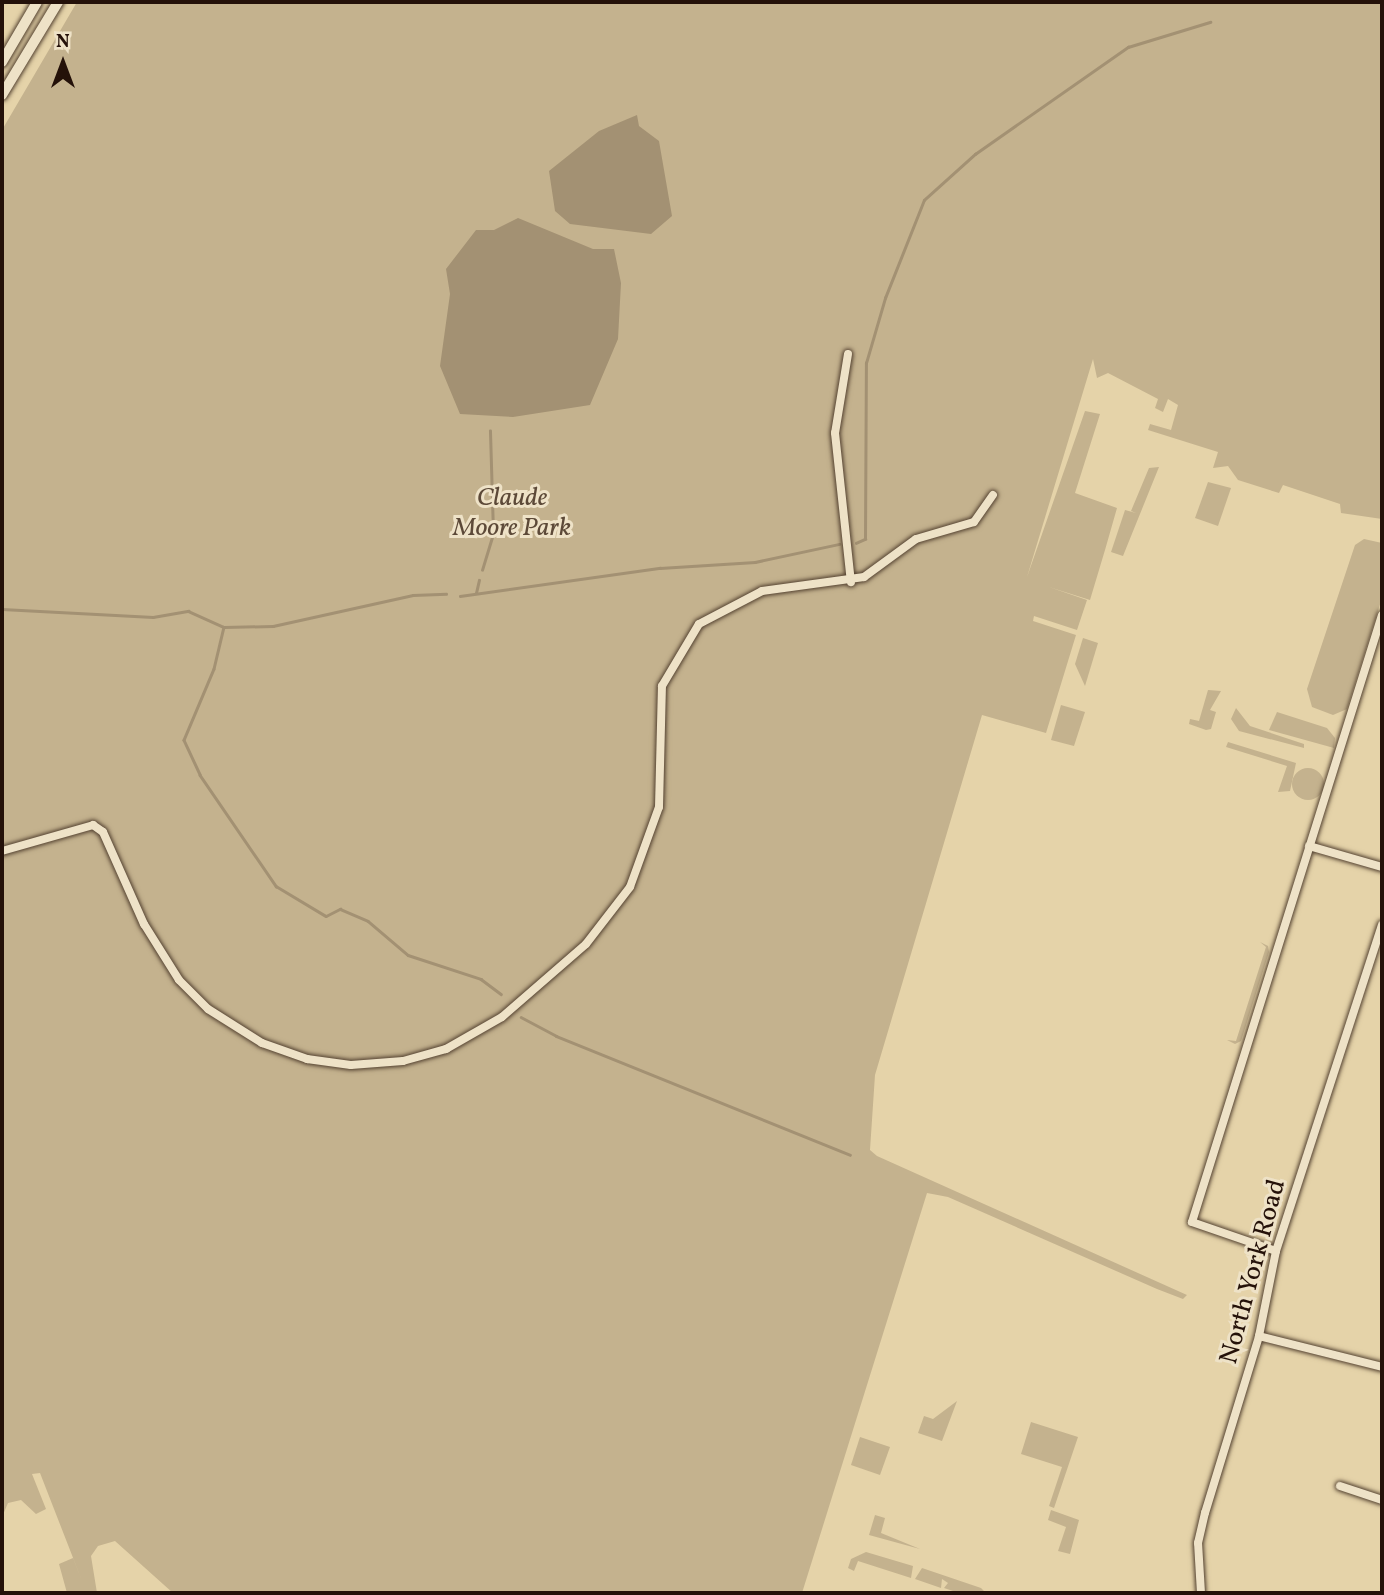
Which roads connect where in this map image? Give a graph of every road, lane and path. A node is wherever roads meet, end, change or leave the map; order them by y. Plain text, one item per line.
1 (37, 2) edge
2 (58, 2) edge
3 (2, 62) edge
4 (2, 95) edge
5 (848, 354) dead end
6 (993, 495) dead end
7 (851, 582) junction
8 (1382, 615) edge
9 (1309, 846) junction
10 (2, 851) edge
11 (1382, 867) edge
12 (1382, 925) edge
13 (1276, 1251) junction
14 (1259, 1336) junction
15 (1382, 1367) edge
16 (1340, 1486) dead end
17 (1382, 1500) edge
18 (1201, 1593) edge

1 - 3 main road
2 - 4 main road
5 - 7 street
6 - 7 street
7 - 10 street
8 - 9 street
9 - 11 street
9 - 13 street
12 - 13 street, North York Road
13 - 14 street, North York Road
14 - 15 street
14 - 18 street, North York Road
16 - 17 street

